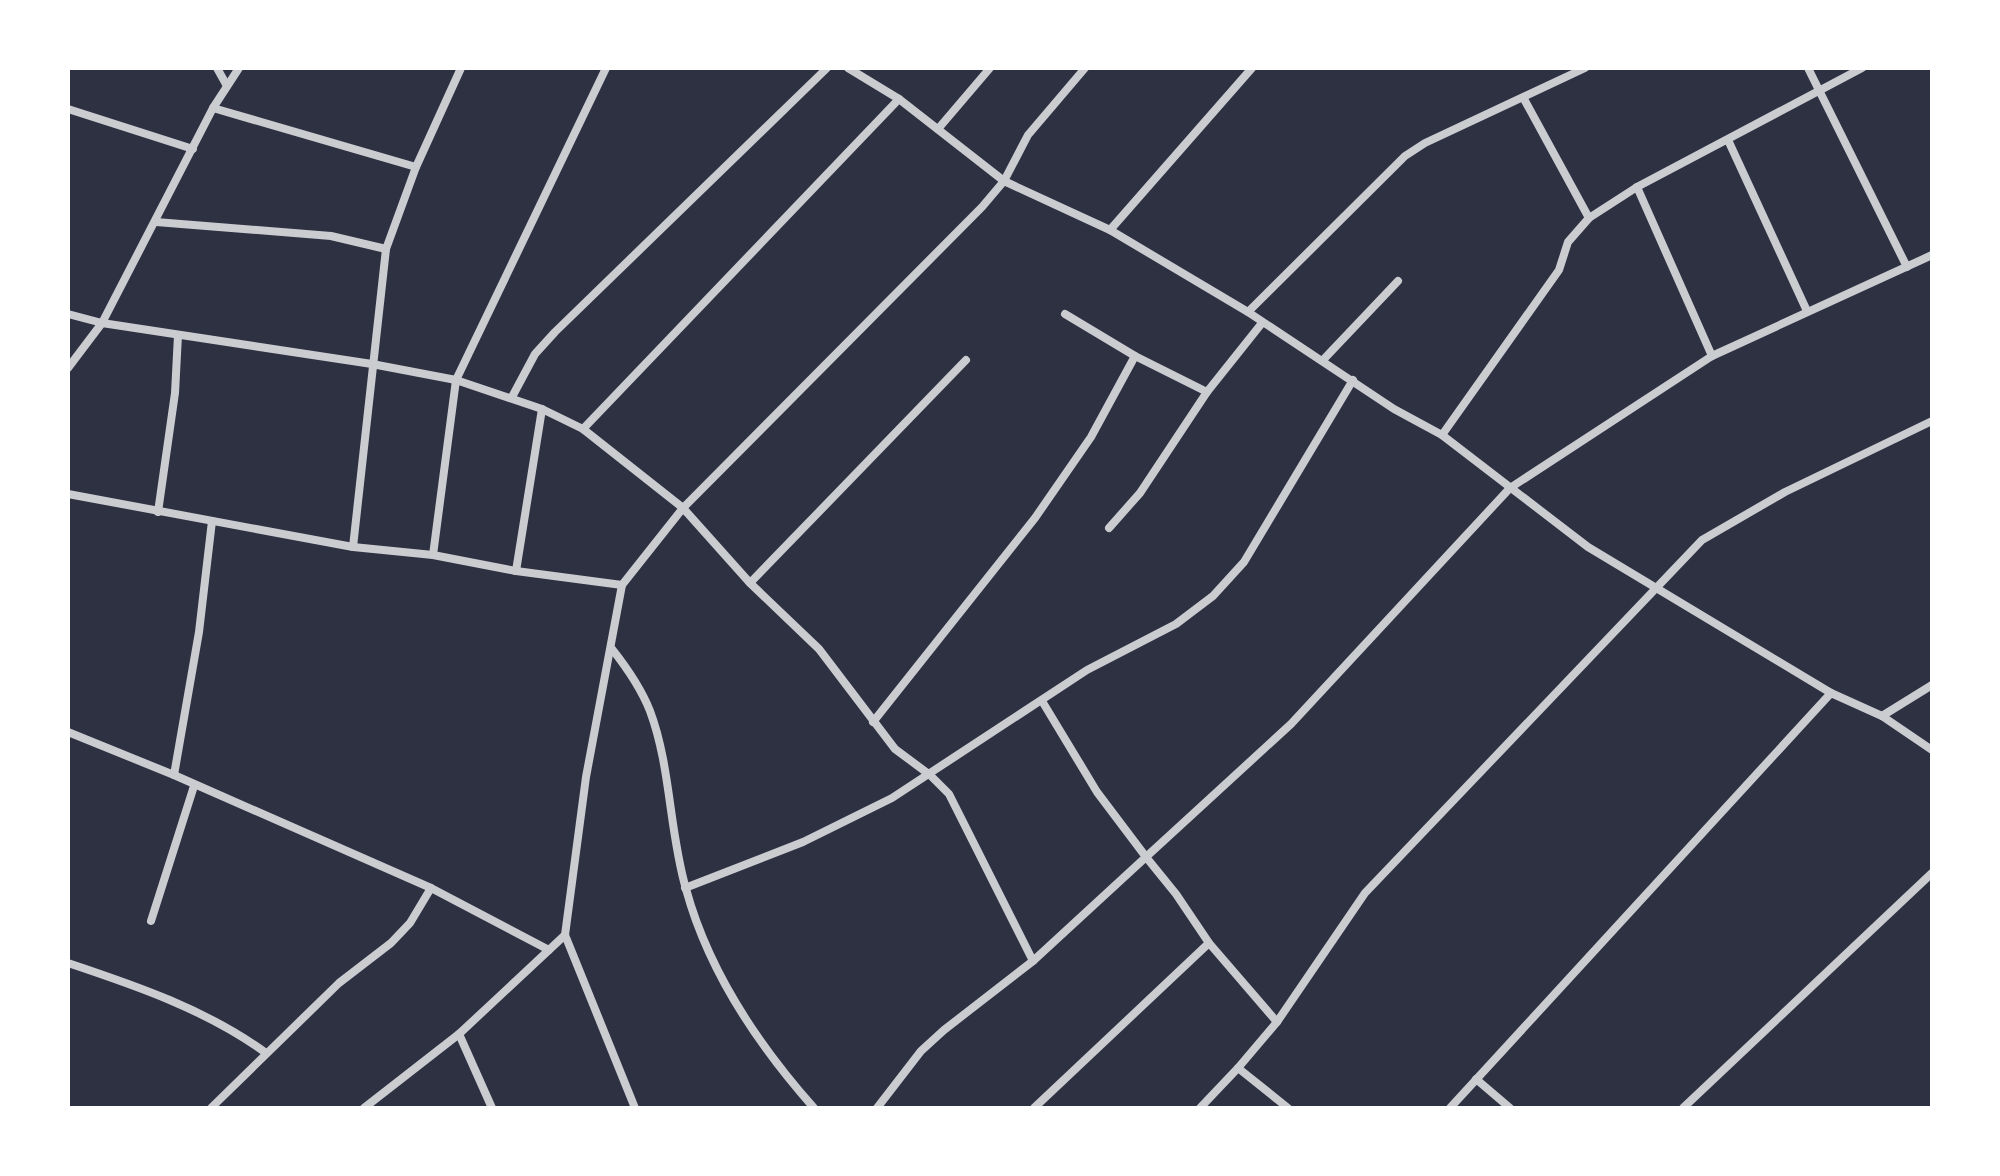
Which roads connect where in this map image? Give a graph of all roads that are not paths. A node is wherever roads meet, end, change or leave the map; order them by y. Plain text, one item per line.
1 (217, 68) edge
2 (239, 68) edge
3 (461, 68) edge
4 (606, 68) edge
5 (827, 68) edge
6 (848, 68) edge
7 (990, 68) edge
8 (1085, 68) edge
9 (1252, 68) edge
10 (1585, 68) edge
11 (1808, 68) edge
12 (1862, 68) edge
13 (227, 86) junction
14 (1817, 90) junction
15 (899, 99) junction
16 (1524, 99) junction
17 (213, 108) junction
18 (68, 109) edge
19 (938, 129) junction
20 (1728, 140) junction
21 (193, 149) junction
22 (416, 167) junction
23 (1004, 181) junction
24 (1637, 187) junction
25 (1589, 218) junction
26 (156, 222) junction
27 (1110, 230) junction
28 (386, 249) junction
29 (1932, 255) edge
30 (1907, 267) junction
31 (1398, 281) dead end
32 (1807, 311) junction
33 (1248, 312) junction
34 (68, 314) edge
35 (1065, 314) dead end
36 (102, 323) junction
37 (1262, 323) junction
38 (178, 335) junction
39 (1135, 356) junction
40 (1712, 356) junction
41 (966, 360) dead end
42 (1323, 360) junction
43 (372, 364) junction
44 (68, 368) edge
45 (456, 380) junction
46 (1353, 380) junction
47 (1207, 392) junction
48 (512, 397) junction
49 (542, 409) junction
50 (1932, 421) edge
51 (583, 429) junction
52 (1442, 435) junction
53 (1510, 488) junction
54 (68, 494) edge
55 (683, 508) junction
56 (158, 512) junction
57 (212, 521) junction
58 (1109, 528) dead end
59 (353, 547) junction
60 (433, 555) junction
61 (516, 571) junction
62 (750, 583) junction
63 (622, 585) junction
64 (1654, 589) junction
65 (612, 649) junction
66 (1932, 685) edge
67 (1831, 693) junction
68 (1042, 701) junction
69 (1882, 716) junction
70 (873, 722) junction
71 (68, 732) edge
72 (1932, 750) edge
73 (174, 775) junction
74 (930, 775) junction
75 (194, 786) junction
76 (1146, 857) junction
77 (1932, 873) edge
78 (431, 888) junction
79 (685, 888) junction
80 (151, 921) dead end
81 (565, 935) junction
82 (1209, 943) junction
83 (549, 950) junction
84 (1033, 961) junction
85 (68, 963) edge
86 (1277, 1022) junction
87 (459, 1034) junction
88 (266, 1053) junction
89 (1238, 1068) junction
90 (1476, 1079) junction
91 (211, 1108) edge
92 (364, 1108) edge
93 (492, 1108) edge
94 (635, 1108) edge
95 (814, 1108) edge
96 (877, 1108) edge
97 (1034, 1108) edge
98 (1200, 1108) edge
99 (1288, 1108) edge
100 (1450, 1108) edge
101 (1510, 1108) edge
102 (1683, 1108) edge

1 - 13 street
2 - 13 street
3 - 22 street
4 - 45 street
5 - 48 street
6 - 15 street
7 - 19 street
8 - 23 street
9 - 27 street
10 - 16 street
11 - 14 street
12 - 14 street
13 - 17 street
14 - 20 street
14 - 30 street
15 - 19 street
15 - 51 street
16 - 25 street
16 - 33 street
17 - 21 street
17 - 22 street
18 - 21 street
19 - 23 street
20 - 24 street
20 - 32 street
21 - 26 street
22 - 28 street
23 - 27 street
23 - 55 street
24 - 25 street
24 - 40 street
25 - 52 street
26 - 28 street
26 - 36 street
27 - 33 street
28 - 43 street
29 - 30 street
30 - 32 street
31 - 42 street
32 - 40 street
33 - 37 street
34 - 36 street
35 - 39 street
36 - 38 street
36 - 44 street
37 - 42 street
37 - 47 street
38 - 43 street
38 - 56 street
39 - 47 street
39 - 70 street
40 - 53 street
41 - 62 street
42 - 46 street
43 - 45 street
43 - 59 street
45 - 48 street
45 - 60 street
46 - 52 street
46 - 68 street
47 - 58 street
48 - 49 street
49 - 51 street
49 - 61 street
50 - 64 street
51 - 55 street
52 - 53 street
53 - 64 street
53 - 76 street
54 - 56 street
55 - 62 street
55 - 63 street
56 - 57 street
57 - 59 street
57 - 73 street
59 - 60 street
60 - 61 street
61 - 63 street
62 - 70 street
63 - 65 street
64 - 67 street
64 - 86 street
65 - 79 street
65 - 81 street
66 - 69 street
67 - 69 street
67 - 90 street
68 - 74 street
68 - 76 street
69 - 72 street
70 - 74 street
71 - 73 street
73 - 75 street
74 - 79 street
74 - 84 street
75 - 78 street
75 - 80 street
76 - 82 street
76 - 84 street
77 - 102 street
78 - 83 street
78 - 88 street
79 - 95 street
81 - 83 street
81 - 94 street
82 - 86 street
82 - 97 street
83 - 87 street
84 - 96 street
85 - 88 street
86 - 89 street
87 - 92 street
87 - 93 street
88 - 91 street
89 - 98 street
89 - 99 street
90 - 100 street
90 - 101 street

